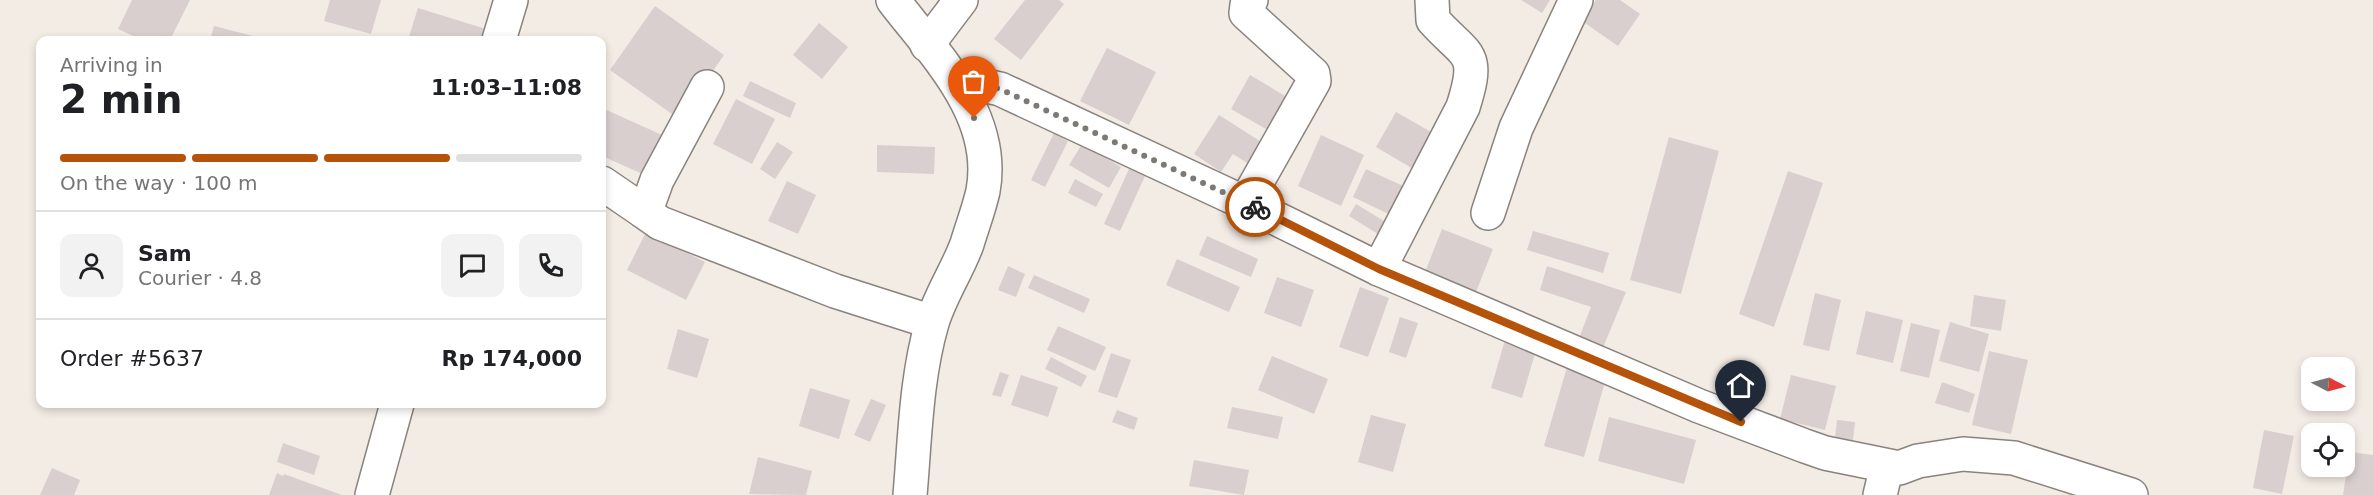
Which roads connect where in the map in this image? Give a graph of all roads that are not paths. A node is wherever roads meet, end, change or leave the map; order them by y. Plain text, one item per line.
1 (511, 0) edge
2 (893, 0) edge
3 (961, 0) edge
4 (1251, 0) edge
5 (1432, 0) edge
6 (1576, 0) edge
7 (500, 36) edge
8 (927, 45) junction
9 (955, 79) junction
10 (707, 87) dead end
11 (606, 186) edge
12 (1245, 202) junction
13 (643, 211) junction
14 (1488, 213) dead end
15 (1379, 269) junction
16 (932, 322) junction
17 (396, 408) edge
18 (1883, 480) edge
19 (372, 495) edge
20 (910, 495) edge
21 (2131, 495) edge

1 - 7 street
2 - 8 street
3 - 8 street
4 - 12 street
5 - 15 street
6 - 14 street
8 - 9 street
9 - 12 street
9 - 16 street
10 - 13 street
11 - 13 street
12 - 15 street
13 - 16 street
15 - 18 street
16 - 20 street
17 - 19 street
18 - 21 street

